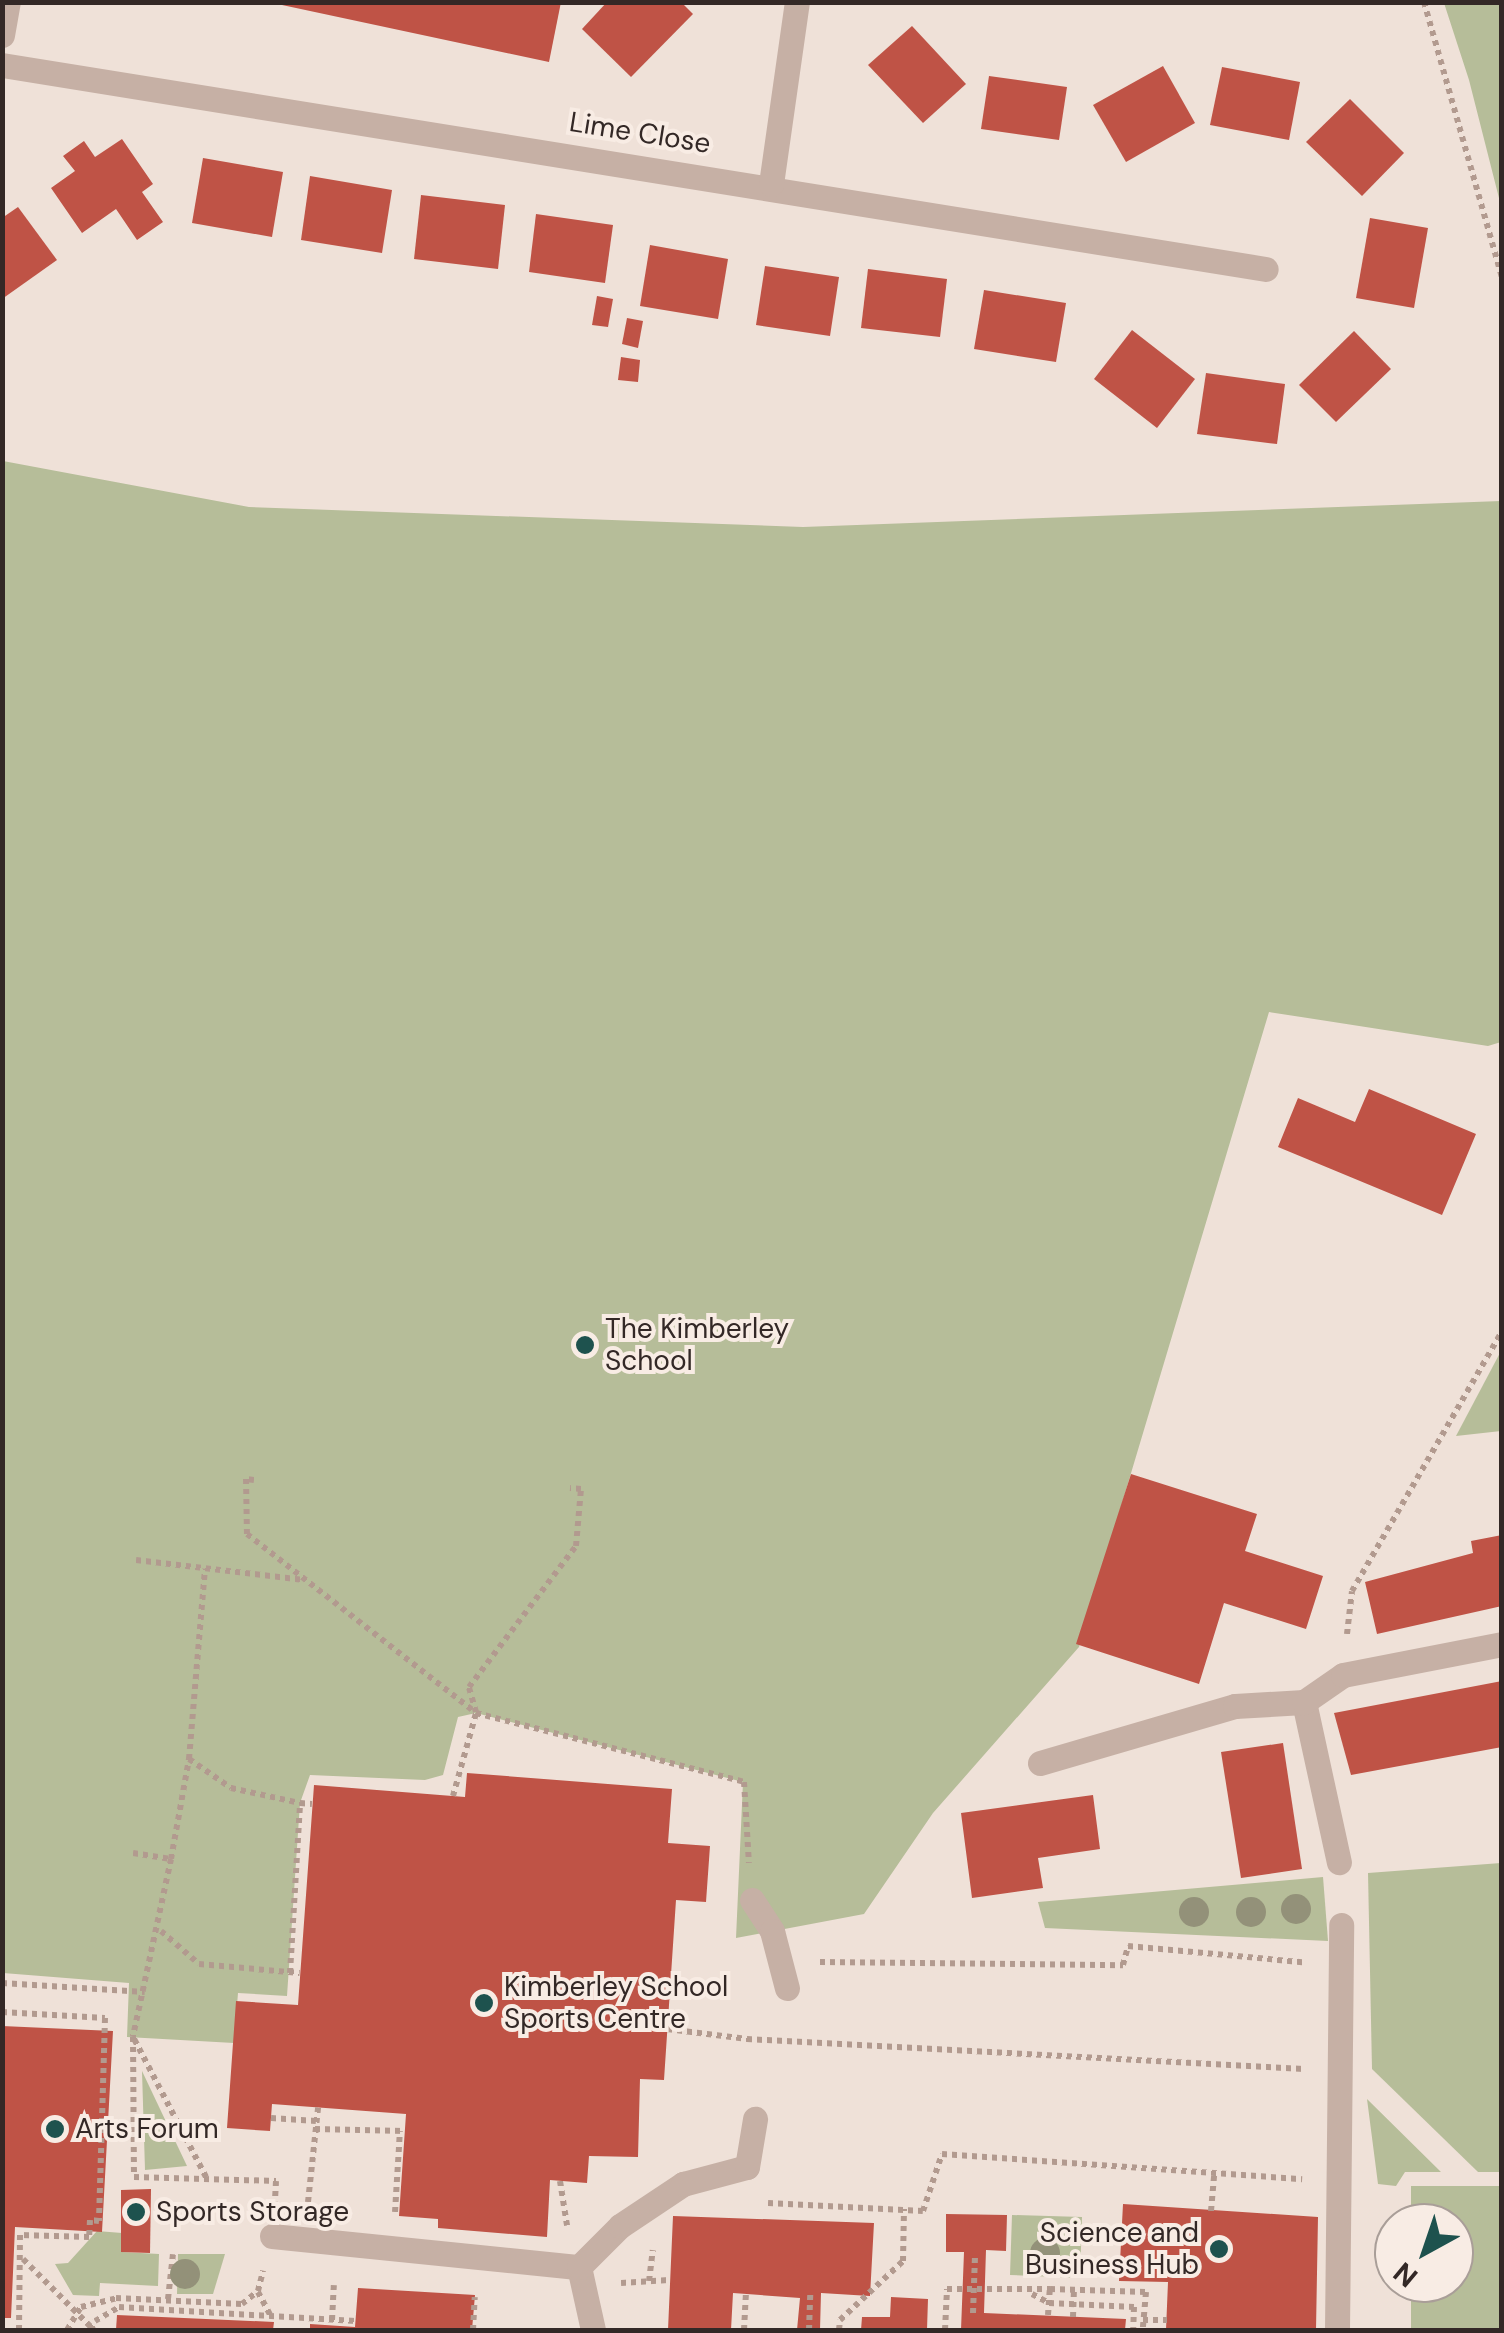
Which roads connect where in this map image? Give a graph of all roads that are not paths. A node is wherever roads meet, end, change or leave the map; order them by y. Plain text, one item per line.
1 (8, 2) edge
2 (797, 2) edge
3 (2, 35) edge
4 (2, 65) edge
5 (771, 184) junction
6 (1266, 269) dead end
7 (1502, 1644) edge
8 (1304, 1702) junction
9 (1040, 1763) dead end
10 (1339, 1862) dead end
11 (752, 1900) road end
12 (1341, 1925) dead end
13 (787, 1988) dead end
14 (755, 2118) dead end
15 (272, 2236) road end
16 (579, 2267) junction
17 (594, 2330) edge
18 (1338, 2330) edge

1 - 3 street
2 - 5 street
4 - 5 street, Lime Close
5 - 6 street, Lime Close
7 - 8 street
8 - 9 street
8 - 10 street
11 - 13 street
12 - 18 street
14 - 16 street
15 - 16 street
16 - 17 street

